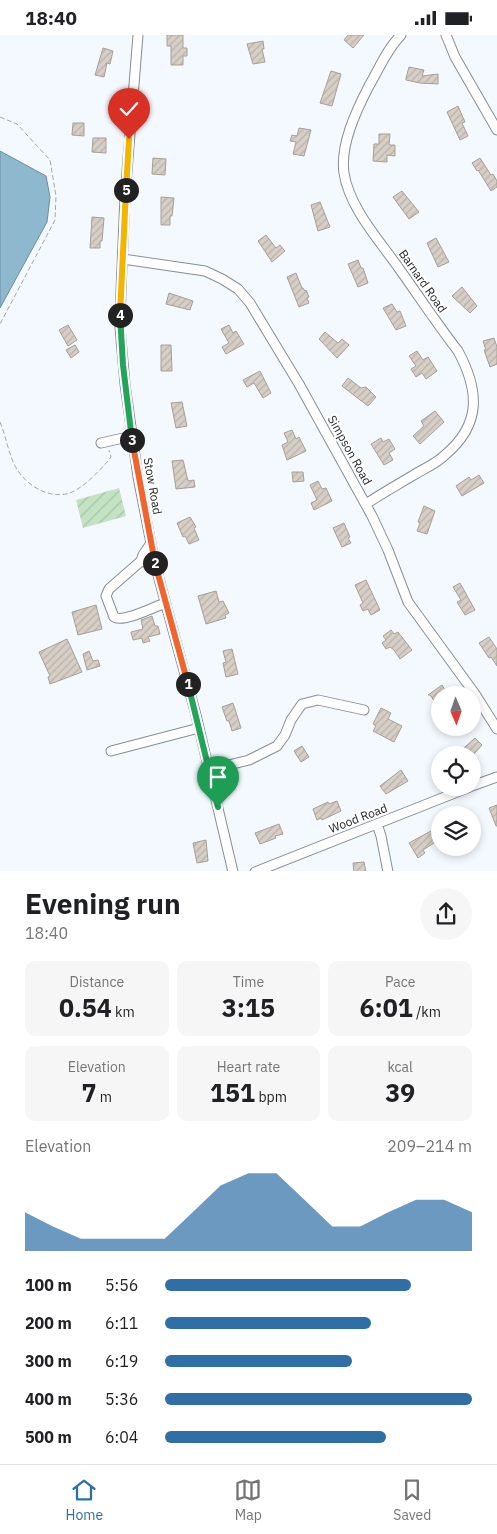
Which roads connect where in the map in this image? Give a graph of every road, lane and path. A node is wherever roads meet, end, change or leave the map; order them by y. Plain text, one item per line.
1 (138, 35) edge
2 (401, 35) edge
3 (446, 35) edge
4 (0, 117) edge
5 (497, 130) edge
6 (123, 259) junction
7 (0, 324) edge
8 (0, 422) edge
9 (132, 436) junction
10 (104, 443) joint
11 (366, 504) junction
12 (151, 543) junction
13 (141, 561) junction
14 (155, 564) junction
15 (165, 603) junction
16 (364, 709) dead end
17 (494, 718) edge
18 (199, 727) junction
19 (497, 729) edge
20 (111, 751) dead end
21 (209, 770) junction
22 (497, 777) edge
23 (481, 783) edge
24 (448, 796) edge
25 (377, 824) junction
26 (233, 871) edge
27 (255, 871) edge
28 (388, 871) edge

1 - 6 street, Stow Road
2 - 11 street, Barnard Road
3 - 5 street
4 - 7 path
6 - 9 street, Stow Road
6 - 11 street, Simpson Road
8 - 10 path
9 - 10 street
9 - 12 street, Stow Road
11 - 17 street, Simpson Road
12 - 13 street
12 - 14 street, Stow Road
13 - 14 street
13 - 15 street
14 - 15 street, Stow Road
15 - 18 street, Stow Road
16 - 21 street
17 - 19 street, Simpson Road
18 - 20 street
18 - 21 street, Stow Road
21 - 26 street, Stow Road
22 - 23 street, Wood Road
24 - 25 street, Wood Road
25 - 27 street, Wood Road
25 - 28 street

